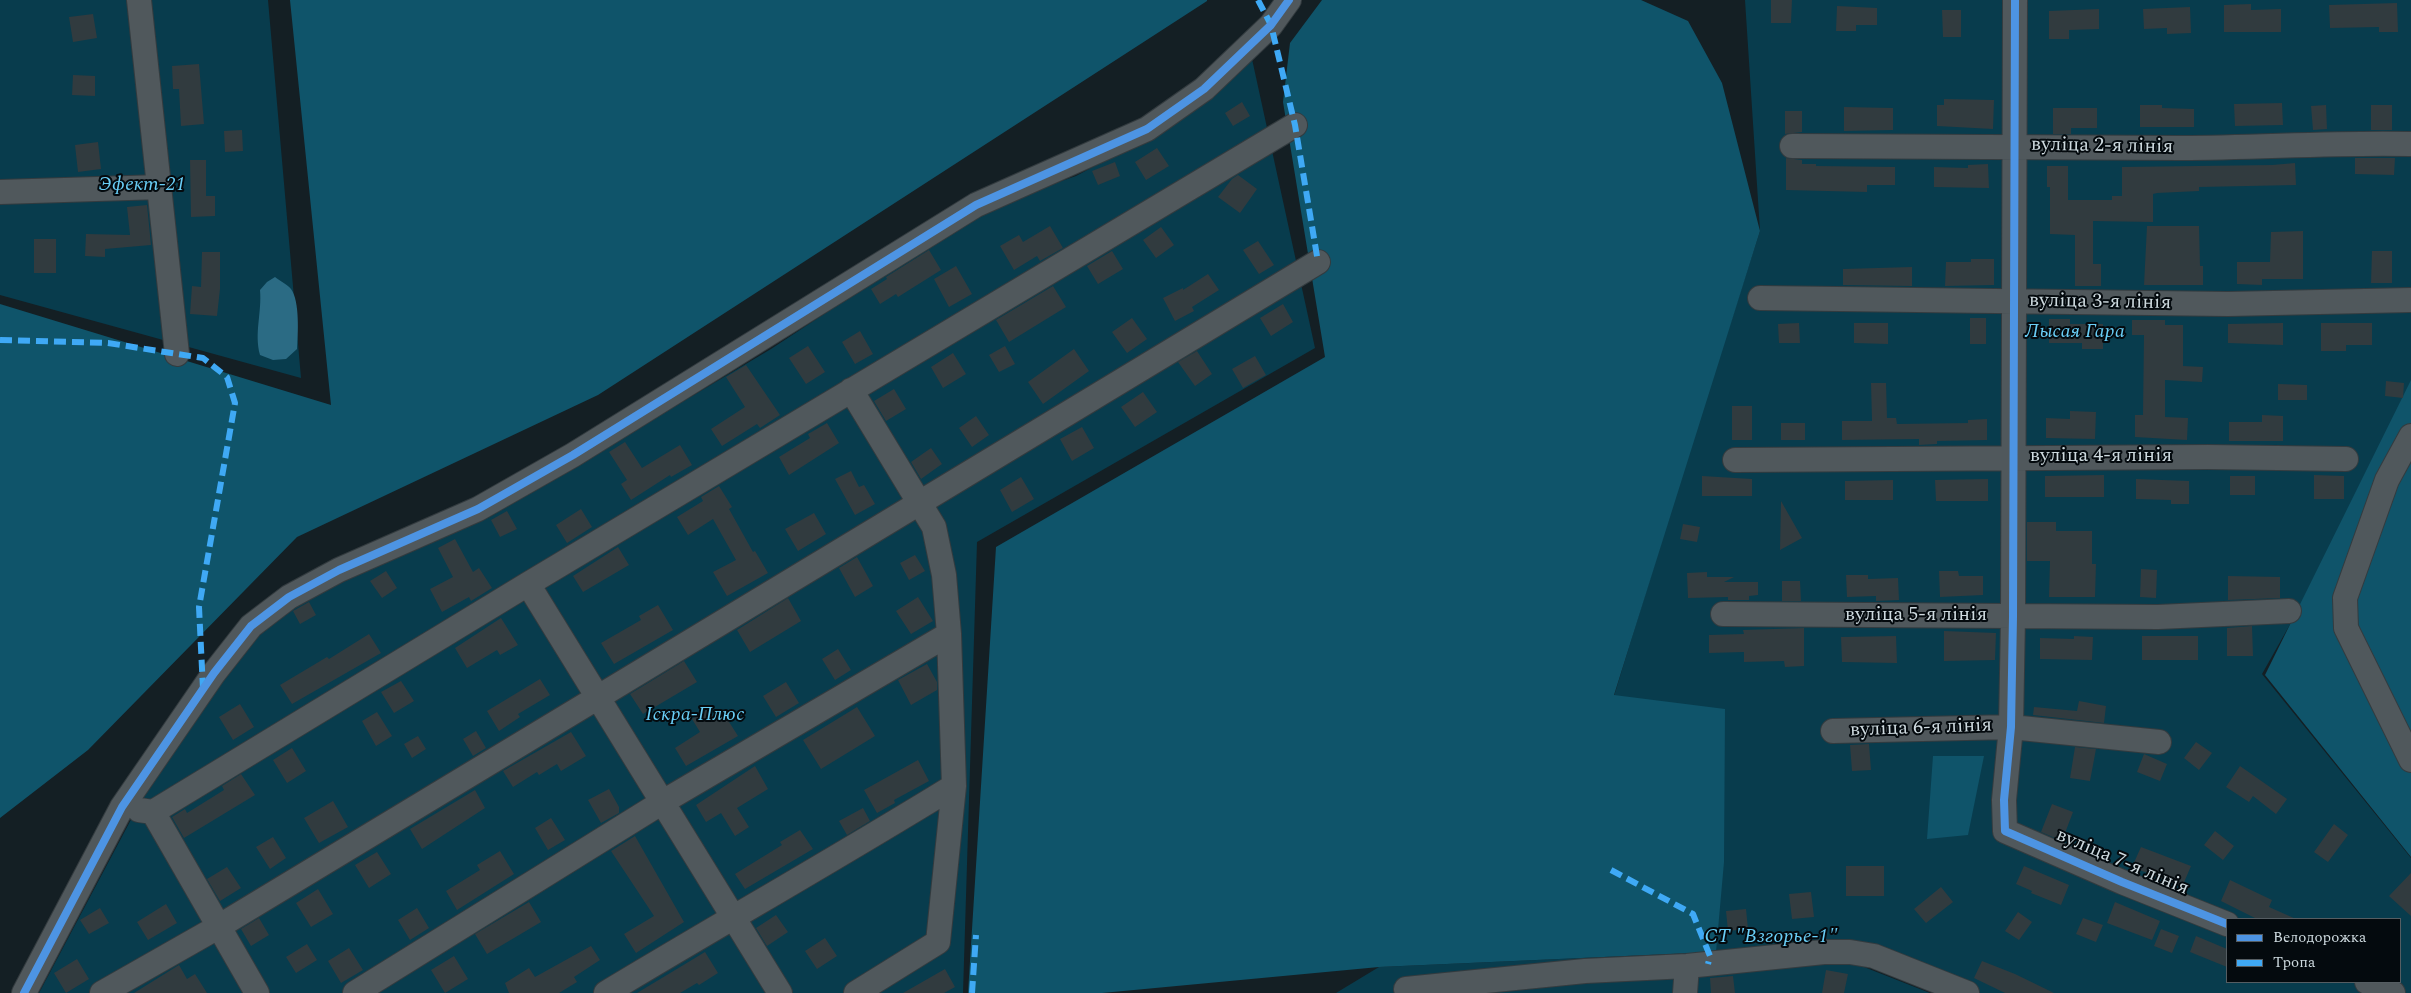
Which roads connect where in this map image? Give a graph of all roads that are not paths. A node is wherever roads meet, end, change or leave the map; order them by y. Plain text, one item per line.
1 (139, 0) edge
2 (1289, 0) edge
3 (2015, 0) edge
4 (1295, 126) dead end
5 (2411, 144) edge
6 (1792, 146) dead end
7 (2014, 146) junction
8 (161, 186) junction
9 (0, 192) edge
10 (1318, 262) dead end
11 (1760, 298) dead end
12 (2411, 300) edge
13 (2013, 302) junction
14 (177, 354) dead end
15 (850, 390) junction
16 (2411, 436) edge
17 (2013, 458) junction
18 (2346, 459) dead end
19 (1735, 460) dead end
20 (921, 504) junction
21 (528, 584) junction
22 (2289, 611) dead end
23 (1723, 614) dead end
24 (2013, 616) junction
25 (949, 634) junction
26 (597, 697) junction
27 (2011, 726) junction
28 (1833, 731) dead end
29 (2159, 742) dead end
30 (2411, 760) edge
31 (954, 786) junction
32 (661, 804) junction
33 (122, 807) junction
34 (153, 812) junction
35 (731, 917) junction
36 (2226, 924) edge
37 (218, 927) junction
38 (1687, 966) junction
39 (1586, 982) edge
40 (2369, 983) edge
41 (1406, 989) dead end
42 (24, 993) edge
43 (102, 993) edge
44 (257, 993) edge
45 (355, 993) edge
46 (606, 993) edge
47 (780, 993) edge
48 (856, 993) edge
49 (1686, 993) edge
50 (1967, 993) edge
51 (2393, 993) edge

1 - 8 street
2 - 33 street
3 - 7 street
4 - 15 street
5 - 7 street, вуліца 2-я лінія
6 - 7 street, вуліца 2-я лінія
7 - 13 street
8 - 9 street
8 - 14 street
10 - 20 street
11 - 13 street, вуліца 3-я лінія
12 - 13 street, вуліца 3-я лінія
13 - 17 street
15 - 20 street
15 - 21 street
16 - 30 street
17 - 18 street, вуліца 4-я лінія
17 - 19 street, вуліца 4-я лінія
17 - 24 street
20 - 25 street
20 - 26 street
21 - 26 street
21 - 34 street
22 - 24 street, вуліца 5-я лінія
23 - 24 street, вуліца 5-я лінія
24 - 27 street
25 - 31 street
25 - 32 street
26 - 32 street
26 - 37 street
27 - 28 street, вуліца 6-я лінія
27 - 29 street, вуліца 6-я лінія
27 - 36 street, вуліца 7-я лінія
31 - 35 street
31 - 48 street
32 - 35 street
32 - 45 street
33 - 34 street
33 - 42 street
34 - 37 street
35 - 46 street
35 - 47 street
37 - 43 street
37 - 44 street
38 - 39 street
38 - 49 street
38 - 50 street
39 - 41 street
40 - 51 street

